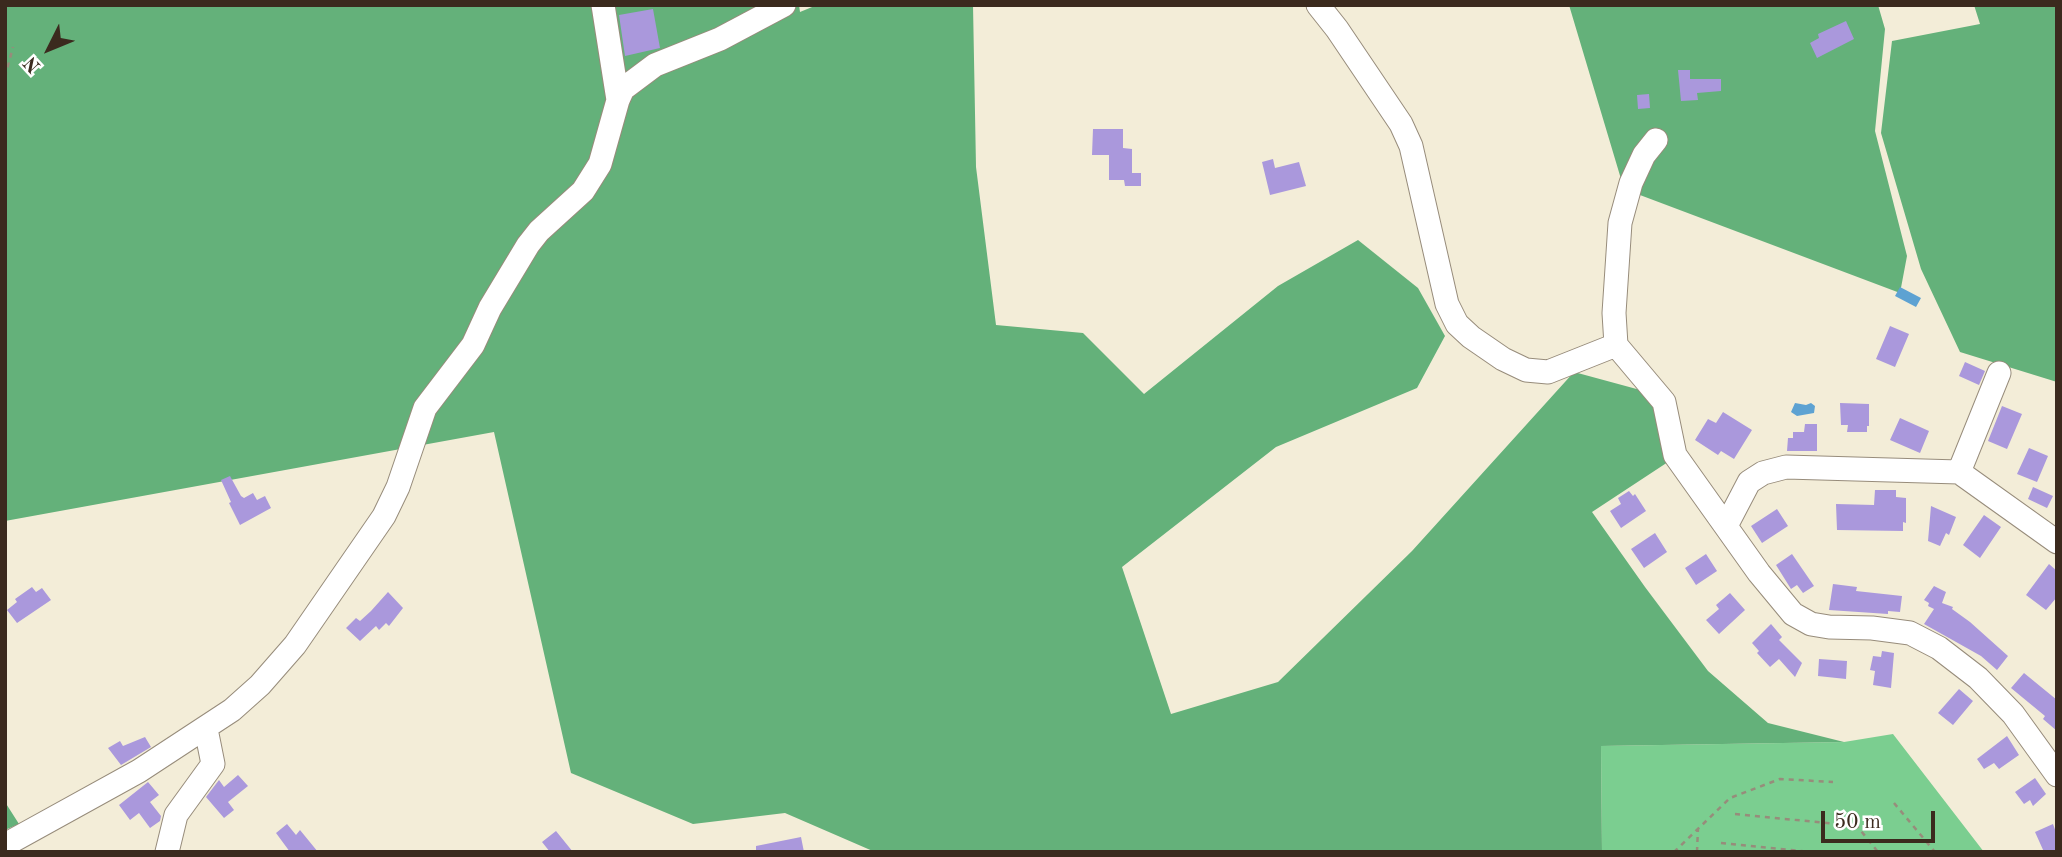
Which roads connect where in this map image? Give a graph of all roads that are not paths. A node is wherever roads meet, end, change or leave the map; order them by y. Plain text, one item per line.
1 (603, 5) edge
2 (784, 5) edge
3 (1318, 5) edge
4 (618, 100) junction
5 (1656, 140) dead end
6 (1616, 345) junction
7 (1998, 373) dead end
8 (1959, 472) junction
9 (1726, 526) junction
10 (2057, 542) edge
11 (206, 729) junction
12 (2057, 775) edge
13 (5, 845) edge
14 (167, 852) edge

1 - 4 street
2 - 4 street
3 - 6 street
4 - 11 street
5 - 6 street
6 - 9 street
7 - 8 street
8 - 9 street
8 - 10 street
9 - 12 street
11 - 13 street
11 - 14 street

